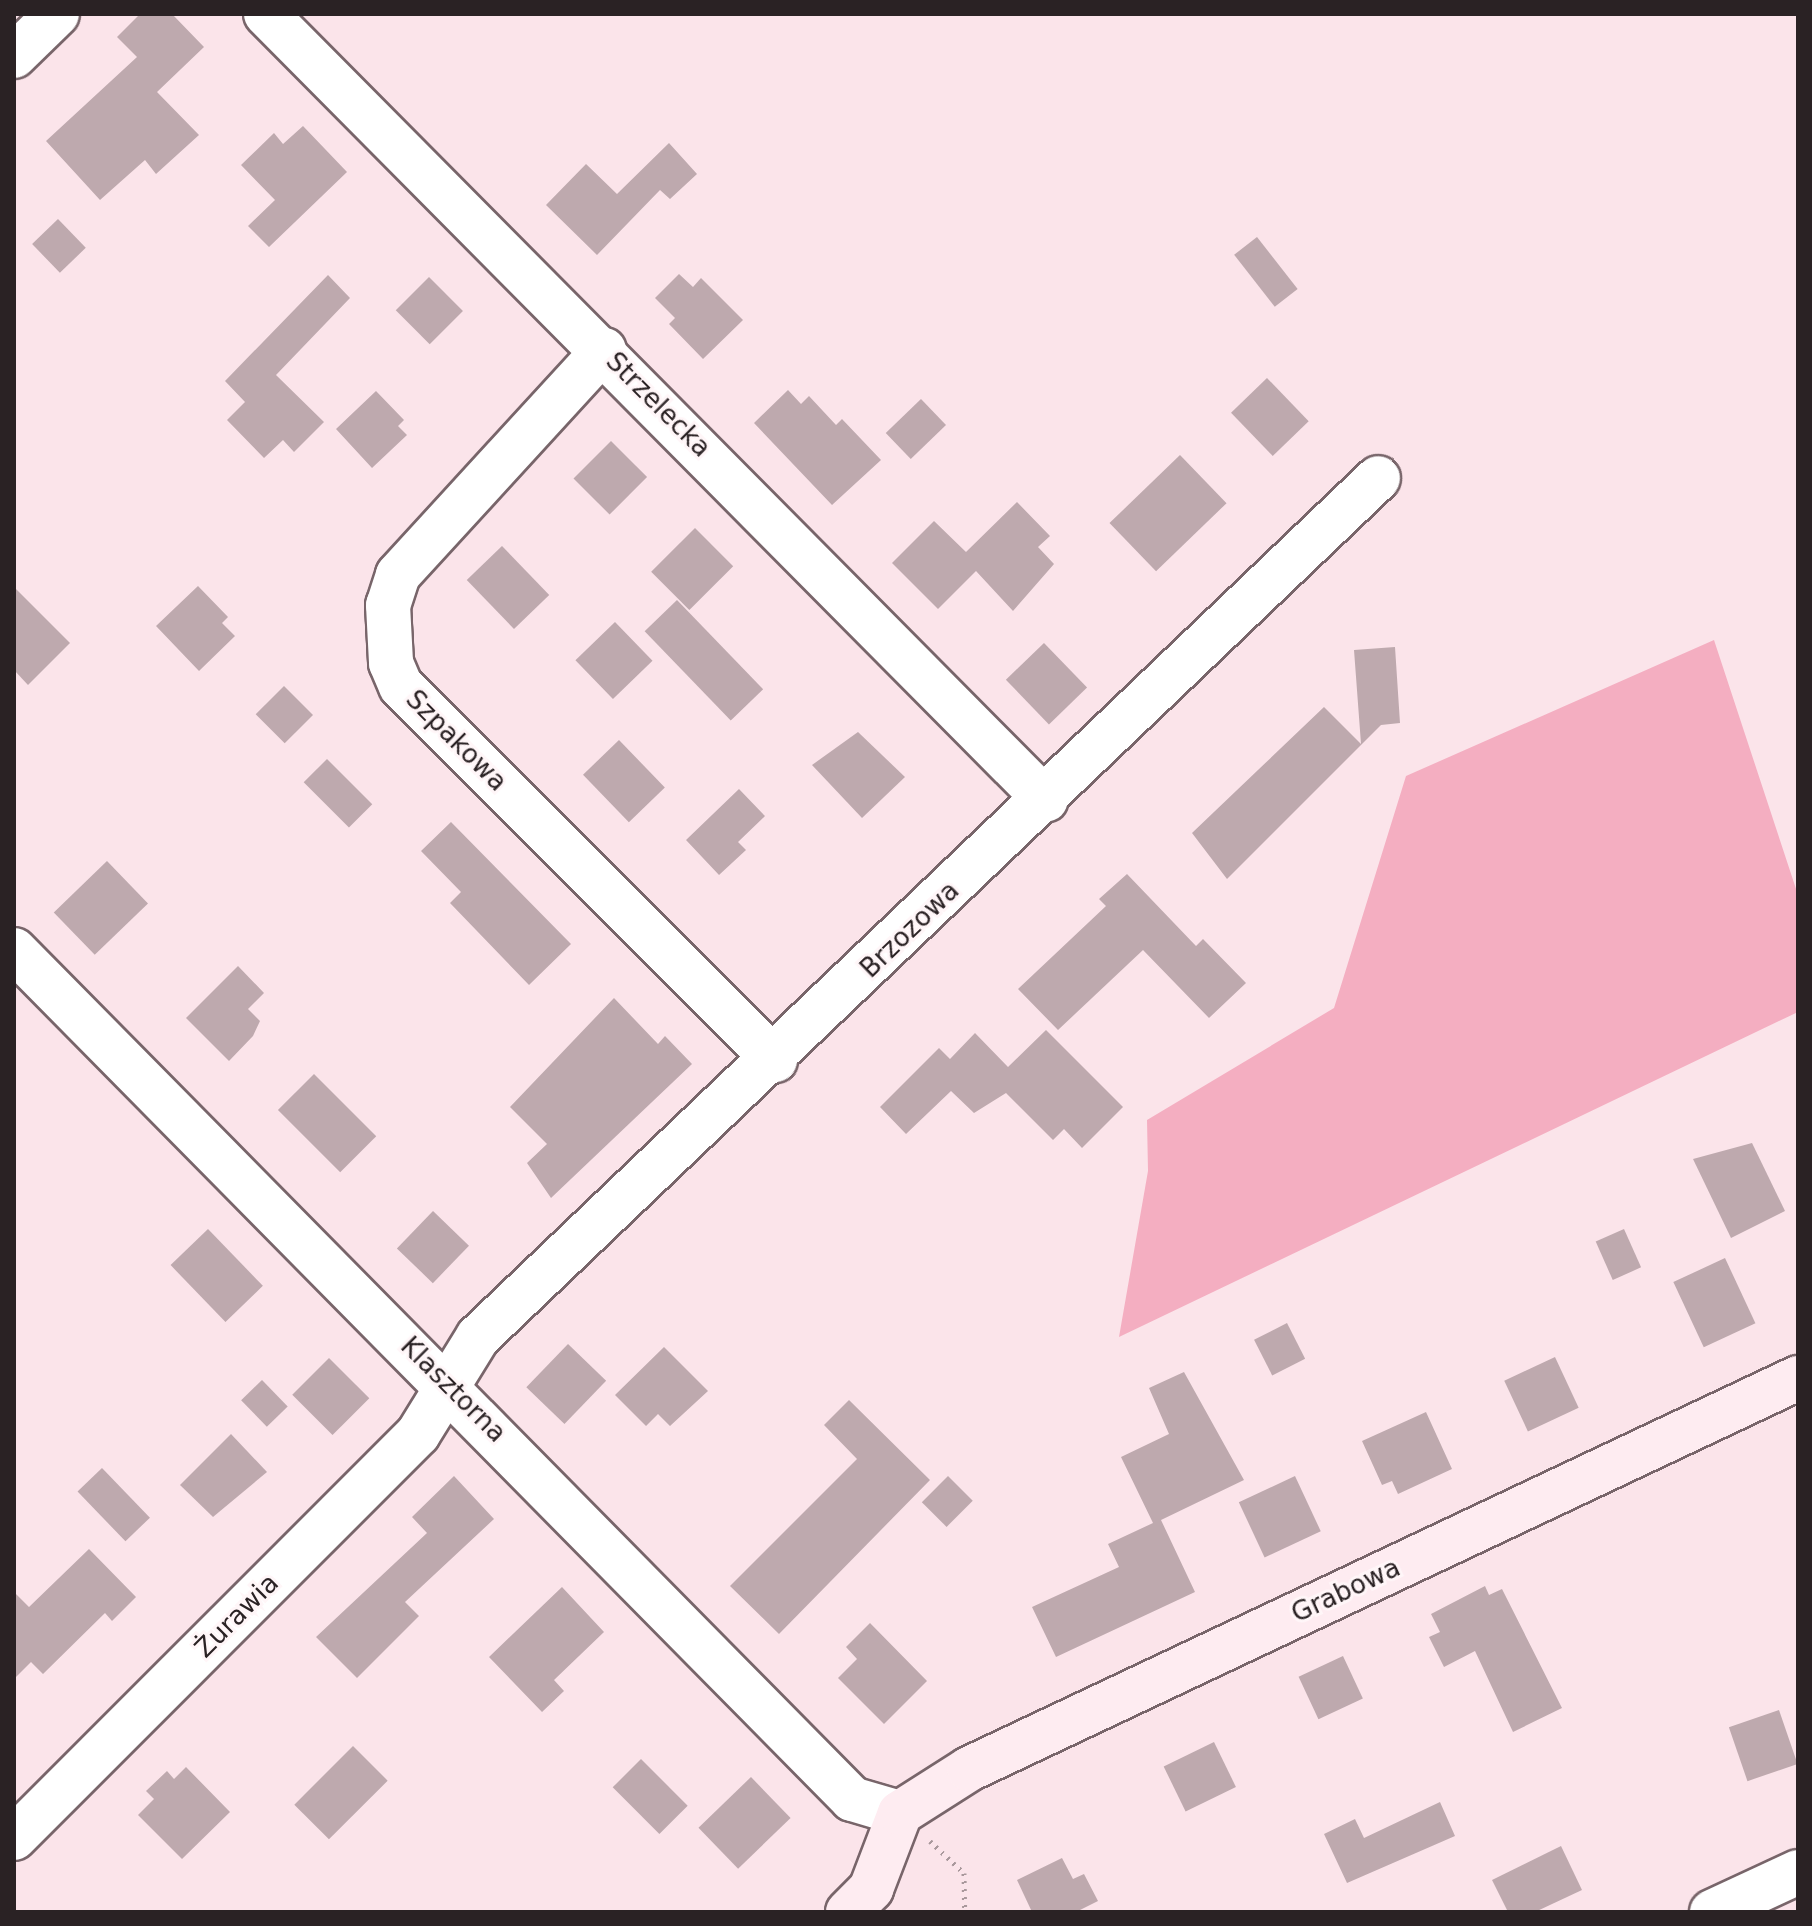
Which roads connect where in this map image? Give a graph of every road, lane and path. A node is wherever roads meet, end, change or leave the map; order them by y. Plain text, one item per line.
1 (57, 14) edge
2 (266, 14) edge
3 (14, 56) edge
4 (604, 350) junction
5 (1378, 478) dead end
6 (1046, 800) junction
7 (18, 961) edge
8 (775, 1060) junction
9 (1795, 1386) edge
10 (452, 1388) junction
11 (900, 1813) junction
12 (14, 1838) edge
13 (1798, 1872) edge
14 (848, 1912) edge
15 (965, 1912) edge
16 (1712, 1912) edge

1 - 3 street
2 - 4 street, Strzelecka
4 - 6 street, Strzelecka
4 - 8 street, Szpakowa
5 - 6 street, Brzozowa
6 - 8 street, Brzozowa
7 - 10 street, Klasztorna
8 - 10 street, Brzozowa
9 - 11 street, Grabowa
10 - 11 street, Klasztorna
10 - 12 street, Żurawia
11 - 14 street
11 - 15 path
13 - 16 street

